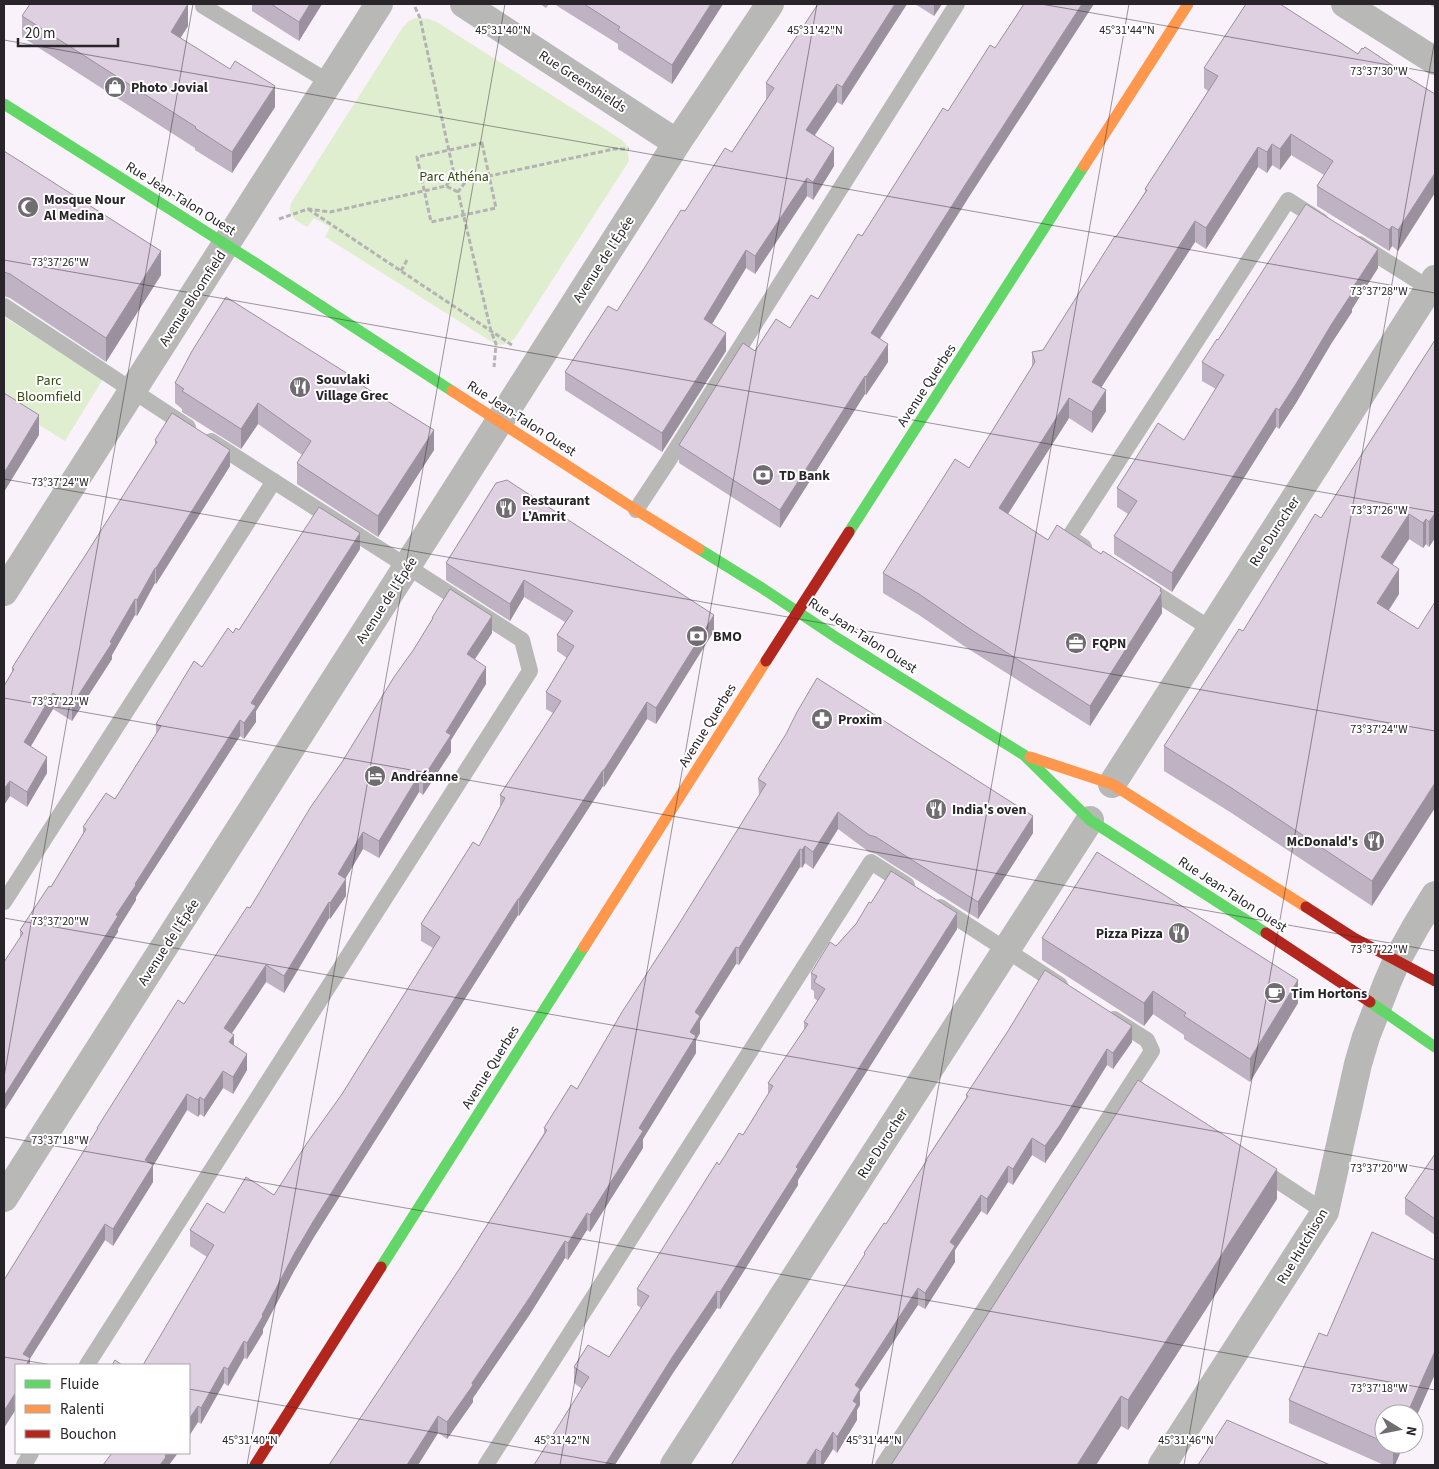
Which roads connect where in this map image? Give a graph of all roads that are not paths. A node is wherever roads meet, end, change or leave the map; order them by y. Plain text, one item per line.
1 (203, 4) edge
2 (379, 4) edge
3 (464, 4) edge
4 (770, 4) edge
5 (957, 4) edge
6 (1188, 4) edge
7 (1345, 4) edge
8 (1435, 61) edge
9 (329, 82) junction
10 (4, 104) edge
11 (677, 143) junction
12 (226, 245) junction
13 (1432, 283) edge
14 (4, 306) edge
15 (132, 391) junction
16 (500, 422) junction
17 (274, 481) junction
18 (636, 510) junction
19 (1100, 558) edge
20 (407, 566) junction
21 (1132, 578) edge
22 (4, 592) edge
23 (799, 612) junction
24 (1211, 629) junction
25 (1024, 755) junction
26 (1112, 784) junction
27 (1090, 820) junction
28 (1435, 895) edge
29 (4, 902) edge
30 (1006, 950) junction
31 (1397, 960) junction
32 (1435, 981) edge
33 (1076, 994) edge
34 (1377, 1006) junction
35 (1099, 1010) edge
36 (1435, 1047) edge
37 (1130, 1085) junction
38 (1155, 1101) edge
39 (1247, 1160) edge
40 (4, 1198) edge
41 (1326, 1212) junction
42 (88, 1364) edge
43 (31, 1454) edge
44 (24, 1465) edge
45 (255, 1465) edge
46 (486, 1465) edge
47 (674, 1465) edge
48 (883, 1465) edge
49 (1162, 1465) edge

1 - 9 lane
2 - 9 street, Avenue Bloomfield
3 - 11 street, Rue Greenshields
4 - 11 street, Avenue de l'Épée
5 - 18 lane
6 - 23 main road, Avenue Querbes
7 - 8 street
9 - 12 street, Avenue Bloomfield
10 - 12 main road, Rue Jean-Talon Ouest
11 - 16 street, Avenue de l'Épée
12 - 15 street, Avenue Bloomfield
12 - 16 main road, Rue Jean-Talon Ouest
13 - 19 lane
13 - 24 street, Rue Durocher
14 - 15 lane
15 - 17 lane
15 - 22 street, Avenue Bloomfield
16 - 18 main road, Rue Jean-Talon Ouest
16 - 20 street, Avenue de l'Épée
17 - 20 lane
17 - 29 lane
18 - 23 main road, Rue Jean-Talon Ouest
20 - 40 street, Avenue de l'Épée
20 - 42 lane
21 - 24 lane
23 - 25 main road, Rue Jean-Talon Ouest
23 - 45 main road, Avenue Querbes
24 - 26 street, Rue Durocher
25 - 26 main road, Rue Jean-Talon Ouest
25 - 27 main road, Rue Jean-Talon Ouest
26 - 31 main road, Rue Jean-Talon Ouest
27 - 30 street, Rue Durocher
27 - 34 main road, Rue Jean-Talon Ouest
28 - 31 street, Rue Hutchison
30 - 33 lane
30 - 46 lane
30 - 47 street, Rue Durocher
31 - 32 main road, Rue Jean-Talon Ouest
31 - 34 street, Rue Hutchison
34 - 36 main road, Rue Jean-Talon Ouest
34 - 41 street, Rue Hutchison
35 - 37 lane
37 - 38 lane
37 - 48 lane
39 - 41 lane
41 - 49 street, Rue Hutchison
43 - 44 lane

